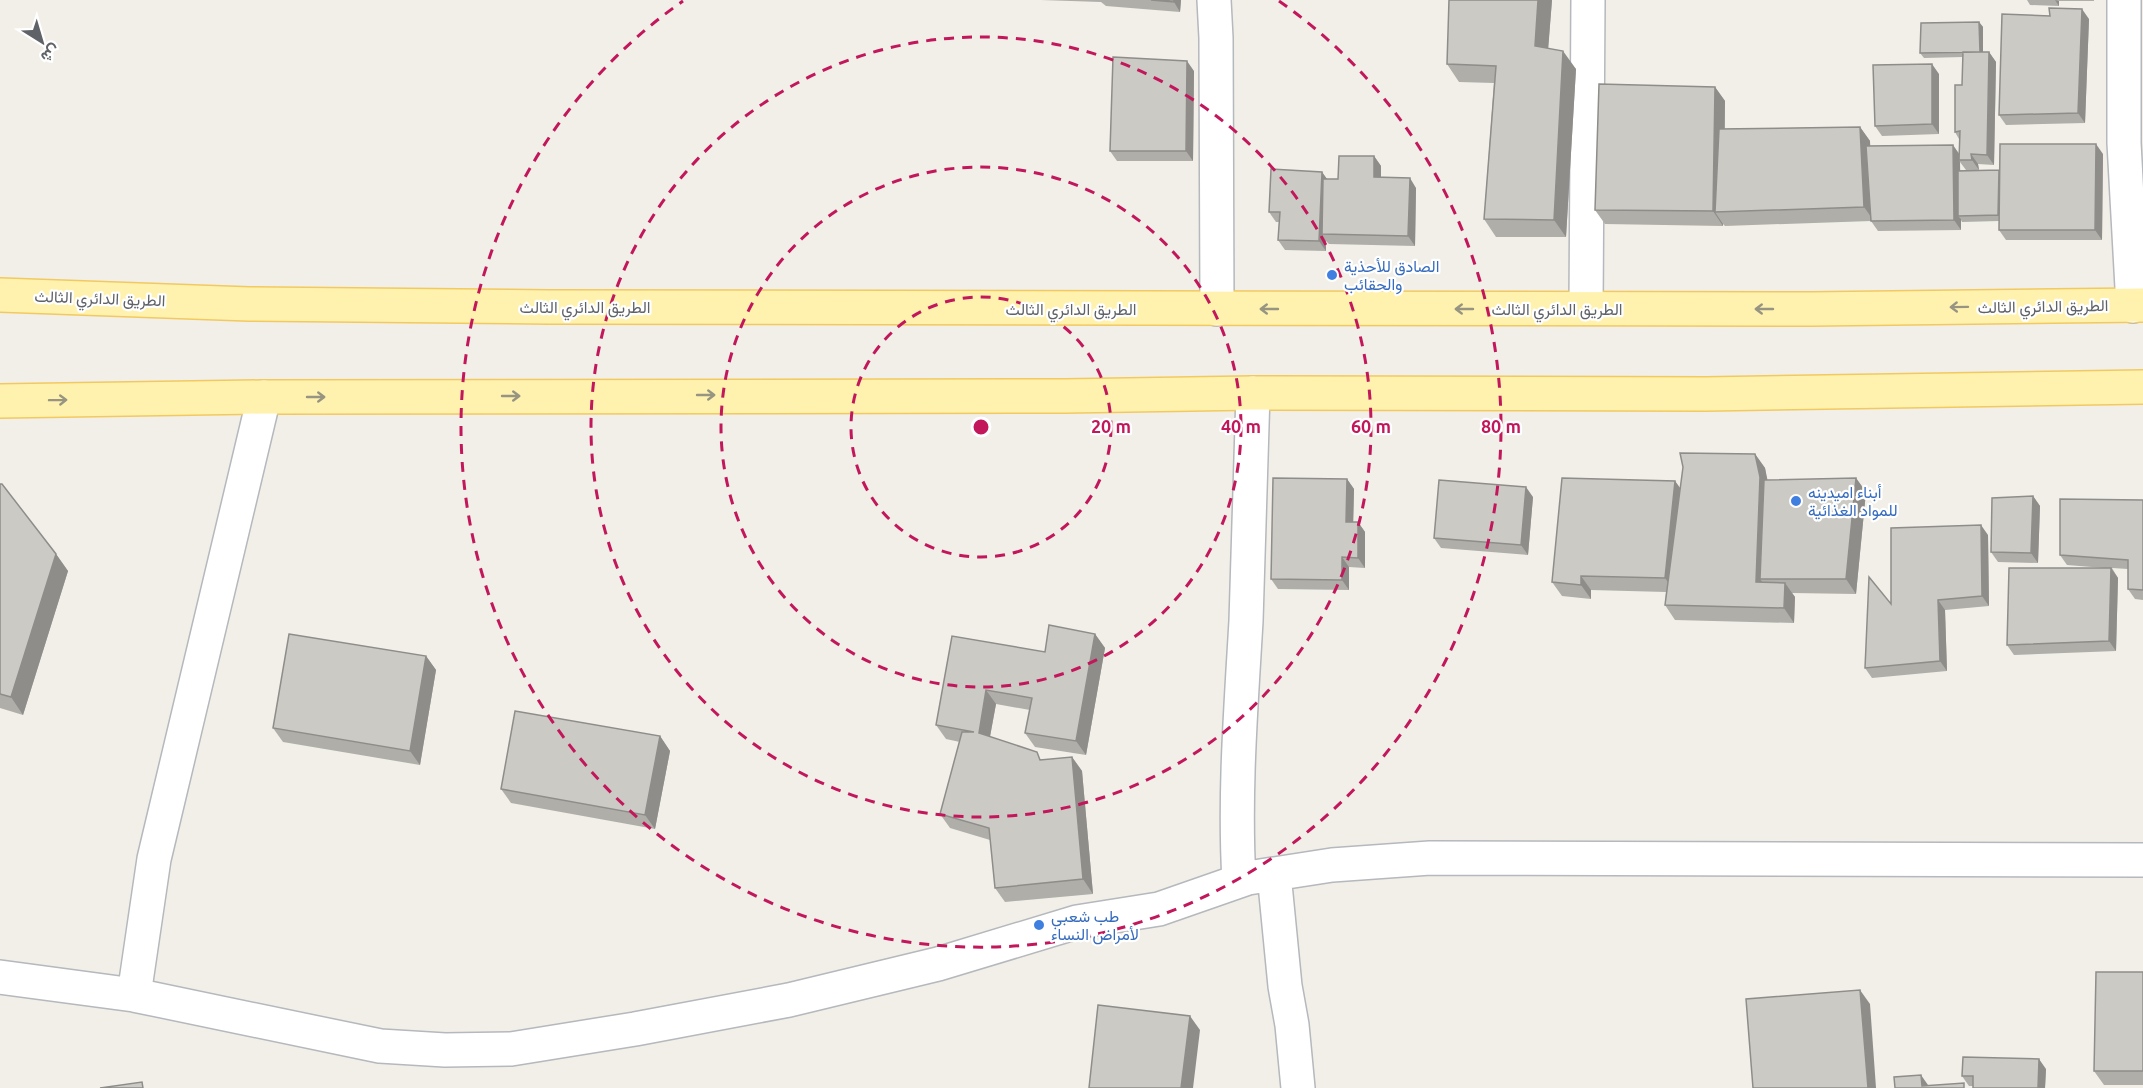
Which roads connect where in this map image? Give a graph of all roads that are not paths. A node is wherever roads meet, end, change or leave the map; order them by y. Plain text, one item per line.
1 (1214, 0) edge
2 (1588, 0) edge
3 (2124, 0) edge
4 (0, 295) edge
5 (2138, 305) edge
6 (1216, 309) junction
7 (1586, 309) junction
8 (2143, 387) edge
9 (1253, 393) junction
10 (264, 397) junction
11 (0, 401) edge
12 (2143, 861) edge
13 (1274, 874) junction
14 (1239, 881) junction
15 (0, 977) edge
16 (134, 995) junction
17 (1298, 1088) edge

1 - 6 street
2 - 7 street
3 - 5 street
4 - 6 main road, الطريق الدائري الثالث
5 -> 7 main road, الطريق الدائري الثالث
7 -> 6 main road, الطريق الدائري الثالث
8 - 9 main road
10 -> 9 main road
9 - 14 street
11 -> 10 main road
10 - 16 street
12 - 13 street
13 - 14 street
13 - 17 street
14 - 16 street
15 - 16 street

